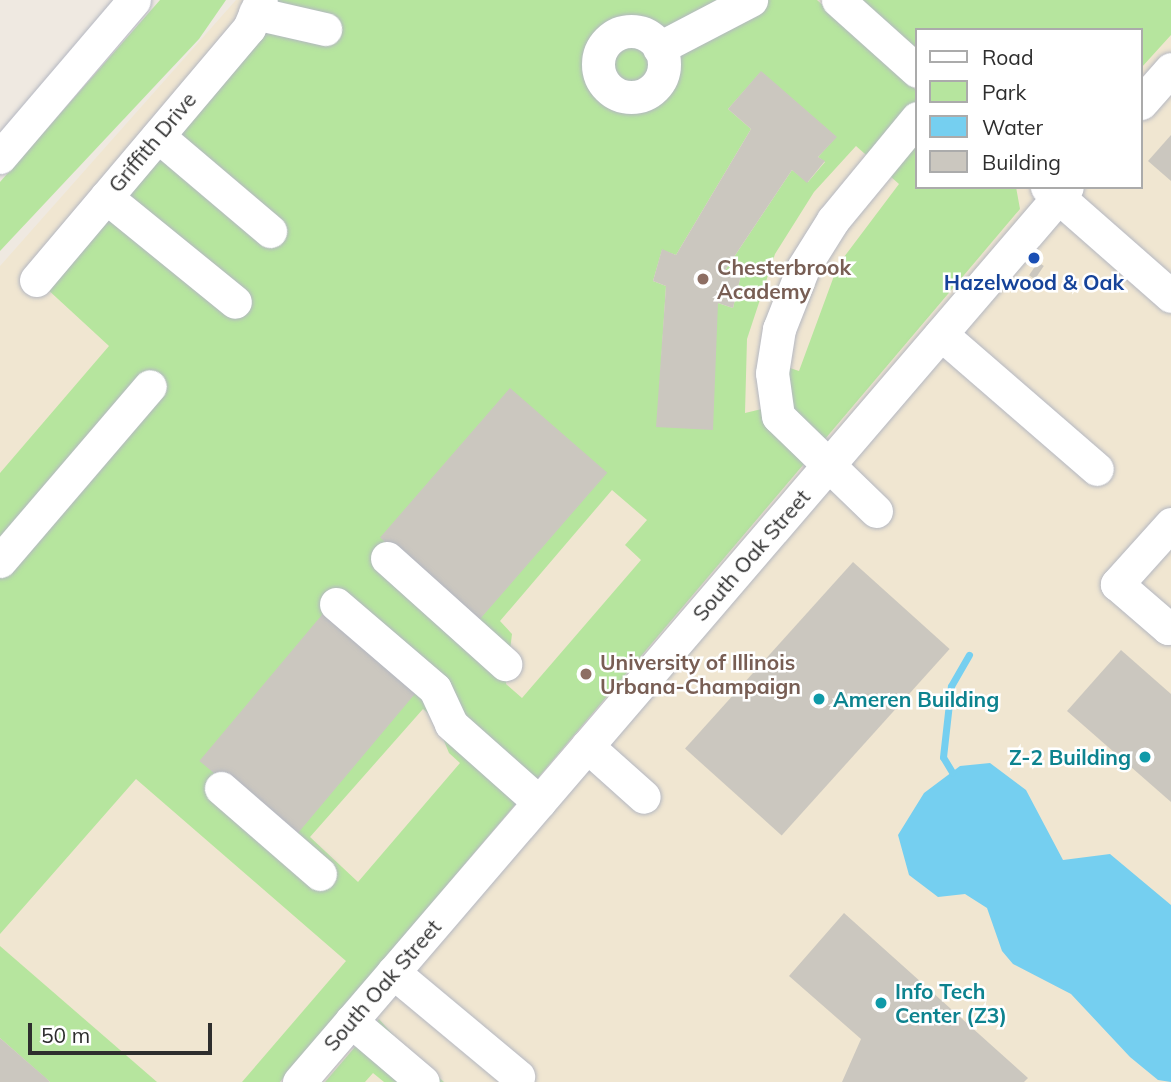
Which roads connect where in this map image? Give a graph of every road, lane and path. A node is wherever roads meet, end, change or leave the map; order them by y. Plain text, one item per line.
1 (134, 0) edge
2 (751, 0) edge
3 (838, 0) edge
4 (258, 6) edge
5 (704, 10) edge
6 (325, 29) dead end
7 (659, 48) dead end
8 (1171, 69) edge
9 (916, 70) edge
10 (1143, 101) edge
11 (916, 119) edge
12 (158, 136) junction
13 (0, 158) edge
14 (1058, 191) edge
15 (106, 197) junction
16 (270, 231) dead end
17 (36, 280) dead end
18 (1171, 296) edge
19 (235, 302) dead end
20 (942, 334) junction
21 (150, 386) dead end
22 (827, 467) junction
23 (1097, 469) dead end
24 (876, 511) dead end
25 (1171, 524) edge
26 (387, 558) dead end
27 (0, 561) edge
28 (335, 604) dead end
29 (1171, 625) edge
30 (505, 664) dead end
31 (587, 746) junction
32 (221, 788) dead end
33 (645, 797) dead end
34 (539, 802) junction
35 (320, 874) dead end
36 (393, 972) junction
37 (351, 1021) junction
38 (519, 1076) dead end
39 (417, 1080) edge
40 (299, 1082) edge

1 - 13 street
2 - 5 street
3 - 9 street
4 - 6 street
4 - 12 street, Griffith Drive
5 - 7 street
8 - 10 street
11 - 22 street
12 - 15 street, Griffith Drive
12 - 16 street
14 - 18 street
14 - 20 street, South Oak Street
15 - 17 street, Griffith Drive
15 - 19 street
20 - 22 street, South Oak Street
20 - 23 street
21 - 27 street
22 - 24 street
22 - 31 street, South Oak Street
25 - 29 street
26 - 30 street
28 - 34 street
31 - 33 street
31 - 34 street, South Oak Street
32 - 35 street
34 - 36 street, South Oak Street
36 - 37 street, South Oak Street
36 - 38 street
37 - 39 street
37 - 40 street, South Oak Street

